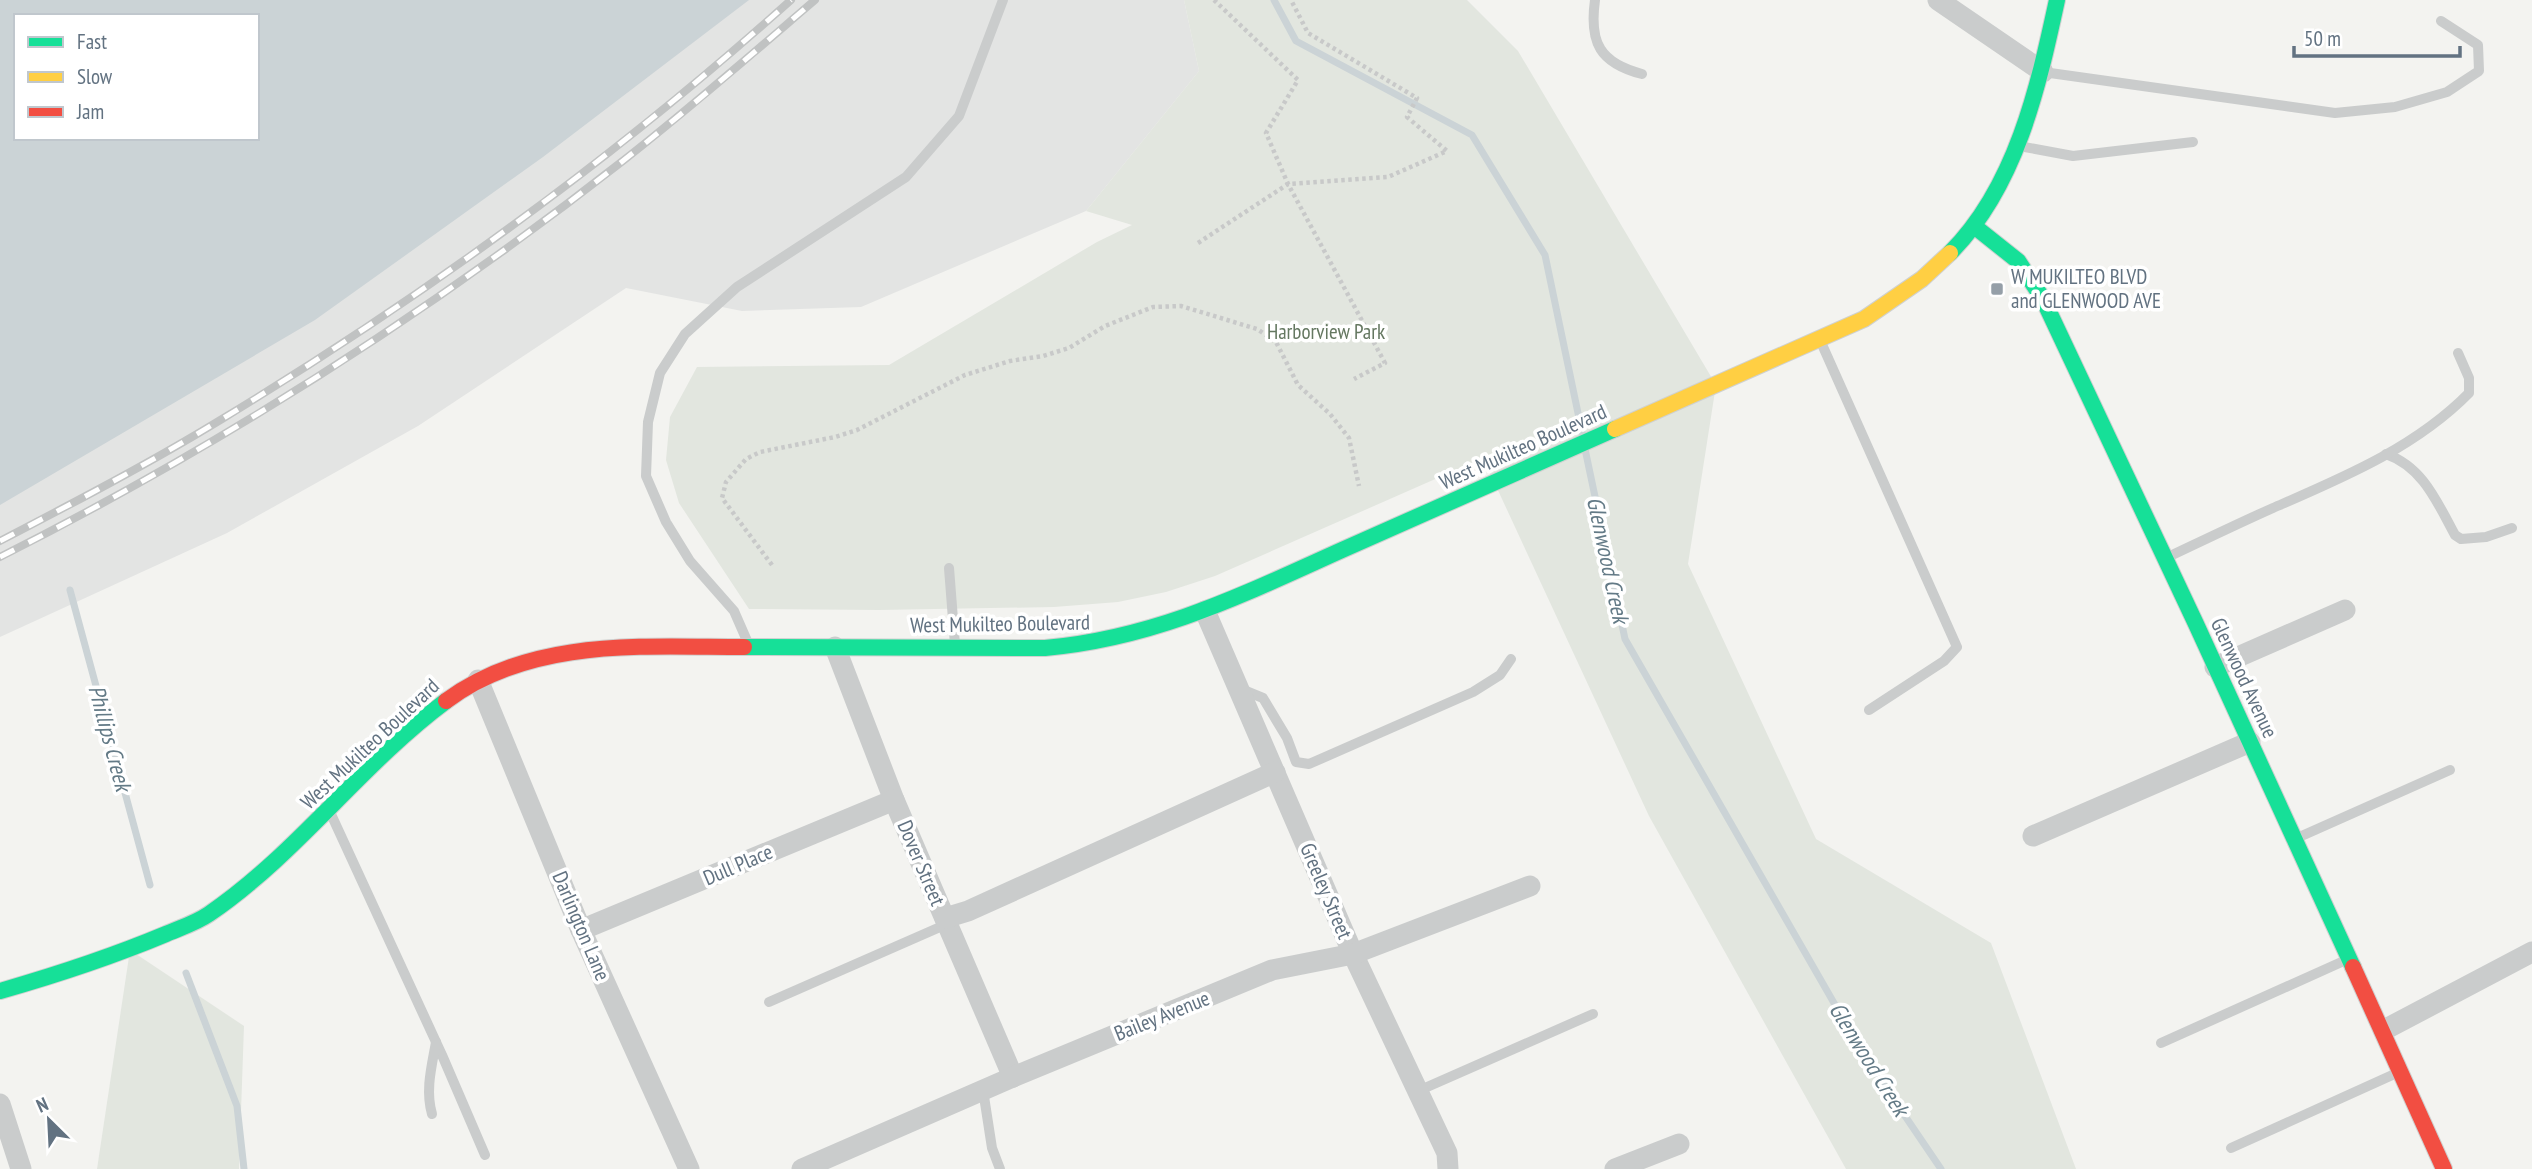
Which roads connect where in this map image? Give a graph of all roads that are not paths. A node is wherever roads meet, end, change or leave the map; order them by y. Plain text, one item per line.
1 (1003, 0) edge
2 (1595, 0) edge
3 (1938, 0) edge
4 (2057, 0) edge
5 (2441, 22) dead end
6 (2043, 72) junction
7 (1642, 74) dead end
8 (2193, 142) dead end
9 (2019, 145) junction
10 (1974, 226) junction
11 (1819, 339) junction
12 (2458, 353) dead end
13 (2386, 454) junction
14 (2512, 528) dead end
15 (2166, 558) junction
16 (949, 568) dead end
17 (2345, 610) dead end
18 (1205, 611) junction
19 (749, 646) junction
20 (835, 647) junction
21 (956, 648) junction
22 (1511, 659) dead end
23 (2215, 667) junction
24 (478, 680) junction
25 (1238, 688) junction
26 (1869, 710) dead end
27 (2250, 742) junction
28 (2450, 771) dead end
29 (1275, 772) junction
30 (894, 800) junction
31 (329, 809) junction
32 (2033, 836) dead end
33 (2295, 839) junction
34 (1530, 886) dead end
35 (946, 921) junction
36 (582, 930) junction
37 (2532, 952) edge
38 (1353, 954) junction
39 (2350, 958) junction
40 (0, 991) edge
41 (769, 1002) dead end
42 (1593, 1014) dead end
43 (2384, 1030) junction
44 (436, 1042) junction
45 (2161, 1043) dead end
46 (2401, 1071) junction
47 (1013, 1077) junction
48 (983, 1090) junction
49 (1418, 1091) junction
50 (0, 1104) edge
51 (432, 1114) dead end
52 (1679, 1144) dead end
53 (2231, 1148) dead end
54 (485, 1155) dead end
55 (1621, 1168) edge
56 (21, 1169) edge
57 (689, 1169) edge
58 (802, 1169) edge
59 (1000, 1169) edge
60 (1448, 1169) edge
61 (2444, 1169) edge

1 - 19 lane
2 - 7 lane
3 - 6 street
4 - 6 main road, West Mukilteo Boulevard
5 - 6 lane
6 - 9 main road, West Mukilteo Boulevard
8 - 9 lane
9 - 10 main road, West Mukilteo Boulevard
10 - 11 main road, West Mukilteo Boulevard
10 - 15 main road, Glenwood Avenue
11 - 18 main road, West Mukilteo Boulevard
11 - 26 lane
12 - 13 lane
13 - 14 lane
13 - 15 lane
15 - 23 main road, Glenwood Avenue
16 - 21 lane
17 - 23 street
18 - 21 main road, West Mukilteo Boulevard
18 - 25 street, Greeley Street
19 - 20 main road, West Mukilteo Boulevard
19 - 24 main road, West Mukilteo Boulevard
20 - 21 main road, West Mukilteo Boulevard
20 - 30 street, Dover Street
22 - 25 lane
23 - 27 main road, Glenwood Avenue
24 - 31 main road, West Mukilteo Boulevard
24 - 36 street, Darlington Lane
25 - 29 street, Greeley Street
27 - 32 street
27 - 33 main road, Glenwood Avenue
28 - 33 lane
29 - 35 street
29 - 38 street, Greeley Street
30 - 35 street, Dover Street
30 - 36 street, Dull Place
31 - 40 main road, West Mukilteo Boulevard
31 - 44 lane
33 - 39 main road, Glenwood Avenue
34 - 38 street, Bailey Avenue
35 - 41 lane
35 - 47 street, Dover Street
36 - 57 street, Darlington Lane
37 - 43 street
38 - 47 street, Bailey Avenue
38 - 49 street, Greeley Street
39 - 43 main road, Glenwood Avenue
39 - 45 lane
42 - 49 lane
43 - 46 main road, Glenwood Avenue
44 - 51 lane
44 - 54 lane
46 - 53 lane
46 - 61 main road, Glenwood Avenue
47 - 48 street, Bailey Avenue
48 - 58 street, Bailey Avenue
48 - 59 lane
49 - 60 street, Greeley Street
50 - 56 street
52 - 55 street

